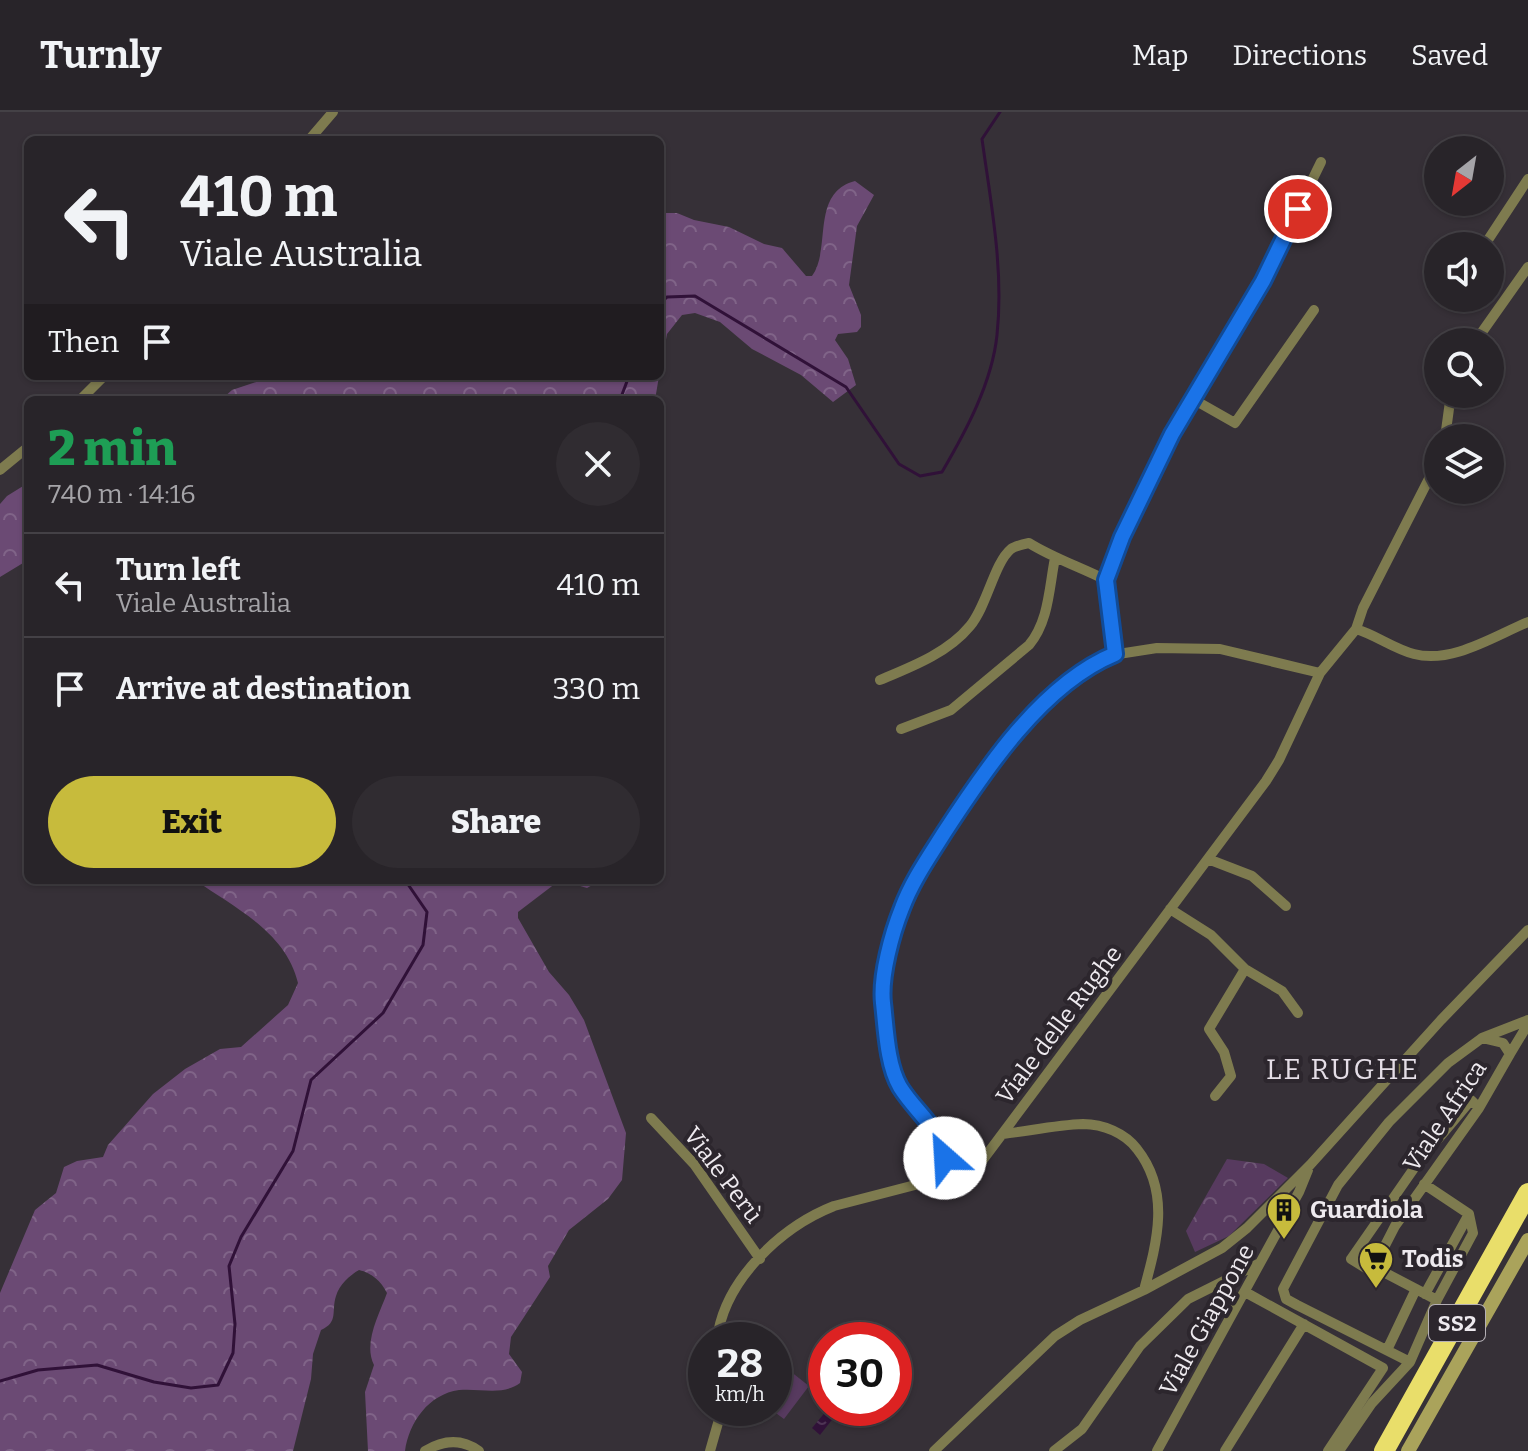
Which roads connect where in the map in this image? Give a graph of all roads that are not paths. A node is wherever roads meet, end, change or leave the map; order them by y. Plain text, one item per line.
1 (333, 112) edge
2 (312, 136) edge
3 (1321, 162) dead end
4 (1528, 179) edge
5 (1493, 232) edge
6 (1527, 270) edge
7 (1314, 310) dead end
8 (1485, 328) edge
9 (100, 380) edge
10 (84, 396) edge
11 (1191, 398) junction
12 (24, 450) edge
13 (0, 470) edge
14 (1424, 488) edge
15 (1055, 558) junction
16 (1106, 580) junction
17 (1528, 622) edge
18 (1356, 629) junction
19 (1115, 654) junction
20 (1320, 673) junction
21 (880, 680) dead end
22 (901, 729) dead end
23 (1208, 859) junction
24 (1286, 906) dead end
25 (1170, 909) junction
26 (1528, 930) edge
27 (1245, 969) junction
28 (1298, 1013) dead end
29 (1528, 1022) edge
30 (1482, 1038) junction
31 (1510, 1054) junction
32 (1215, 1096) dead end
33 (1479, 1108) junction
34 (651, 1118) dead end
35 (1003, 1134) junction
36 (1310, 1165) junction
37 (950, 1177) junction
38 (1424, 1184) junction
39 (1528, 1193) edge
40 (1469, 1214) junction
41 (1528, 1220) edge
42 (1528, 1240) edge
43 (760, 1259) junction
44 (1262, 1262) junction
45 (1374, 1267) junction
46 (1144, 1290) junction
47 (1420, 1291) junction
48 (1245, 1292) junction
49 (1437, 1300) junction
50 (721, 1322) edge
51 (1304, 1324) junction
52 (1387, 1350) junction
53 (1410, 1362) junction
54 (717, 1426) edge
55 (425, 1451) edge
56 (479, 1451) edge
57 (710, 1451) edge
58 (934, 1451) edge
59 (1057, 1451) edge
60 (1157, 1451) edge
61 (1225, 1451) edge
62 (1328, 1451) edge
63 (1339, 1451) edge
64 (1384, 1451) edge
65 (1396, 1451) edge
66 (1408, 1451) edge

1 - 2 street
3 - 11 street
4 - 5 street
6 - 8 street
7 - 11 street
9 - 10 street
11 - 16 street
12 - 13 street
14 - 18 street, Viale delle Rughe
15 - 16 street
15 - 21 street
15 - 22 street
16 - 19 street
17 - 18 street
18 - 20 street, Viale delle Rughe
19 - 20 street
19 - 37 street
20 - 23 street, Viale delle Rughe
23 - 24 street
23 - 25 street, Viale delle Rughe
25 - 27 street
25 - 35 street, Viale delle Rughe
26 - 36 street
27 - 28 street
27 - 32 street
29 - 30 street
29 - 31 street
30 - 31 street, Viale Africa
30 - 52 street, Viale Africa
31 - 33 street, Viale Africa
33 - 38 street, Viale Africa
33 - 45 street
34 - 43 street, Viale Perù
35 - 37 street, Viale delle Rughe
35 - 46 street
36 - 44 street, Viale Giappone
36 - 46 street
37 - 43 street, Viale delle Rughe
38 - 40 street
38 - 45 street, Viale Africa
39 - 64 highway, SS2
40 - 47 street
40 - 49 street
41 - 65 highway, SS2
42 - 66 street
43 - 50 street, Viale delle Rughe
44 - 48 street, Viale Giappone
44 - 59 street
45 - 47 street
46 - 58 street
47 - 49 street
47 - 52 street
48 - 51 street
48 - 60 street, Viale Giappone
49 - 53 street
51 - 61 street
51 - 62 street
52 - 53 street, Viale Africa
53 - 63 street
54 - 57 street
55 - 56 street

